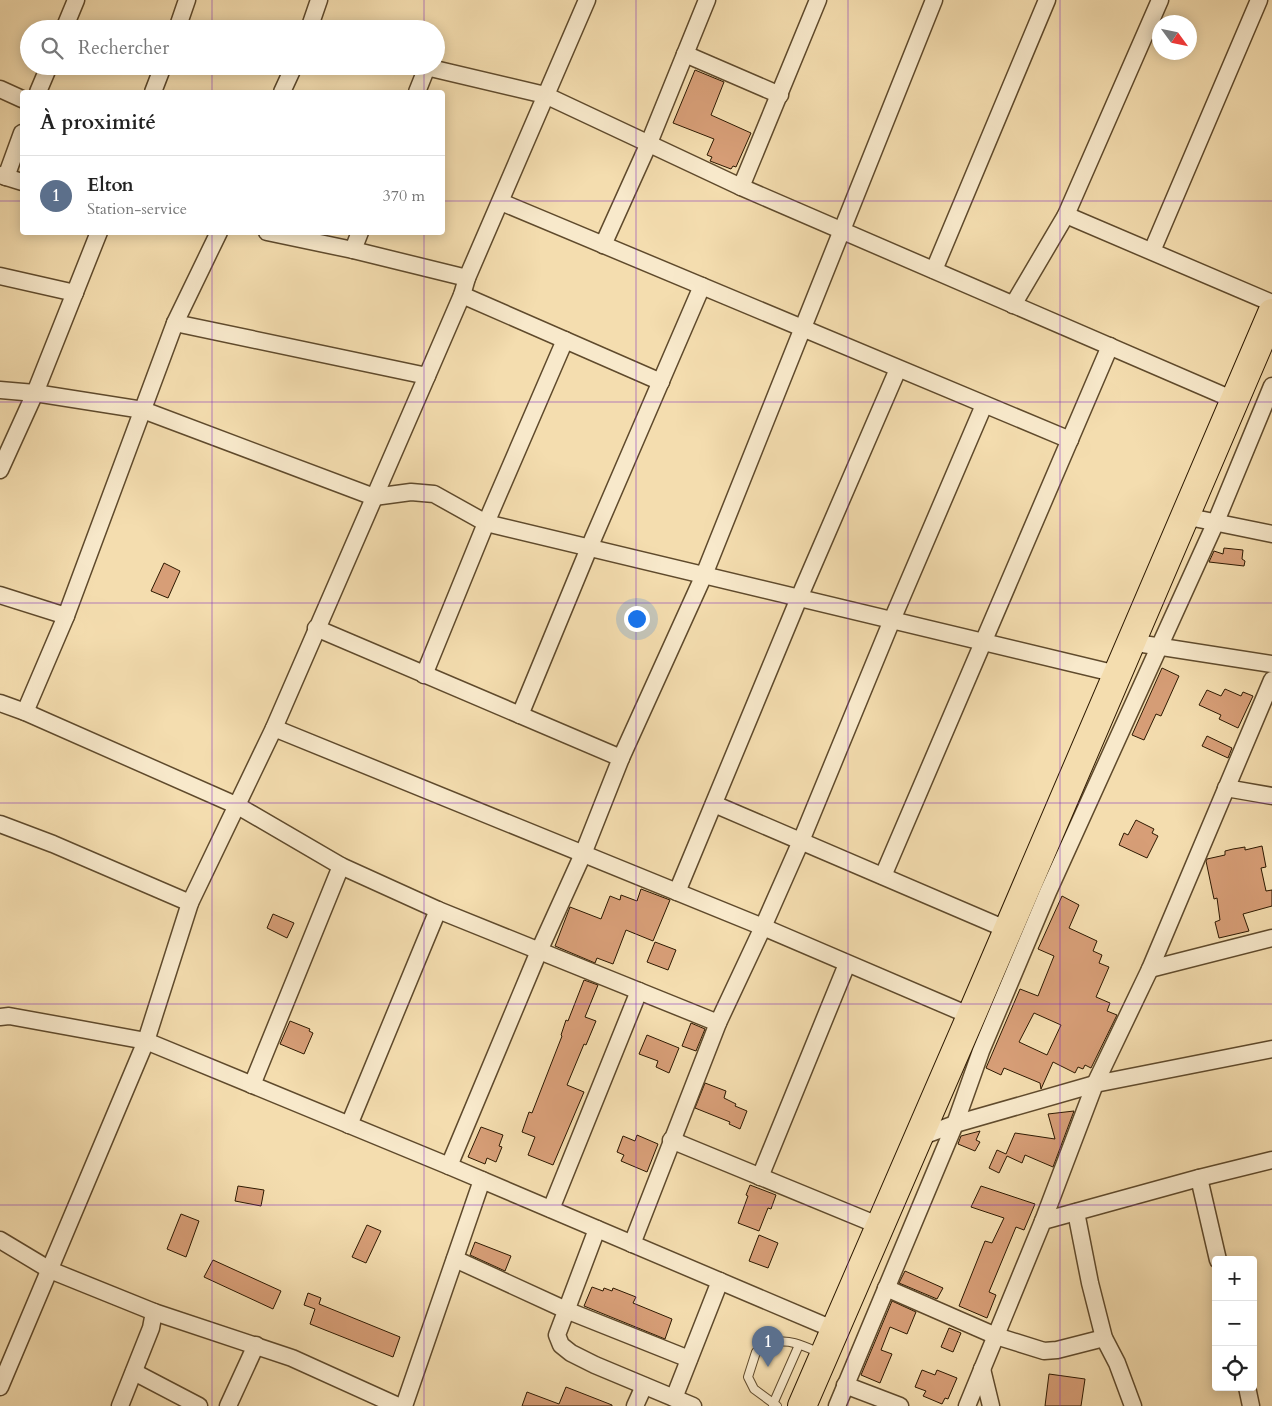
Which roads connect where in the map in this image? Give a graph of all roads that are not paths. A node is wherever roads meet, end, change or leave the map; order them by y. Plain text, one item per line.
1 (76, 0) edge
2 (318, 0) edge
3 (586, 0) edge
4 (707, 0) edge
5 (818, 0) edge
6 (934, 0) edge
7 (1047, 0) edge
8 (1160, 0) edge
9 (1259, 0) edge
10 (189, 3) edge
11 (68, 20) edge
12 (181, 20) edge
13 (312, 20) edge
14 (686, 54) junction
15 (445, 72) edge
16 (45, 75) edge
17 (160, 75) edge
18 (290, 75) edge
19 (422, 75) edge
20 (0, 89) edge
21 (39, 90) edge
22 (154, 90) edge
23 (283, 90) edge
24 (418, 90) edge
25 (545, 95) junction
26 (780, 95) junction
27 (20, 98) edge
28 (20, 138) edge
29 (649, 143) junction
30 (3, 176) edge
31 (20, 181) edge
32 (742, 187) junction
33 (501, 202) junction
34 (1066, 215) junction
35 (841, 230) junction
36 (99, 235) edge
37 (219, 235) edge
38 (281, 235) edge
39 (359, 235) edge
40 (603, 245) junction
41 (353, 250) junction
42 (1152, 251) junction
43 (934, 270) junction
44 (0, 276) edge
45 (467, 278) junction
46 (702, 286) junction
47 (75, 293) junction
48 (462, 295) junction
49 (1272, 302) edge
50 (1013, 305) junction
51 (1272, 313) edge
52 (176, 323) junction
53 (802, 328) junction
54 (565, 340) junction
55 (1110, 346) junction
56 (898, 369) junction
57 (427, 376) junction
58 (661, 382) junction
59 (1272, 386) edge
60 (0, 390) edge
61 (35, 393) junction
62 (1234, 400) junction
63 (984, 404) junction
64 (143, 410) junction
65 (1265, 422) edge
66 (1070, 440) junction
67 (0, 470) edge
68 (374, 497) junction
69 (1184, 516) junction
70 (486, 523) junction
71 (1215, 524) junction
72 (1272, 534) edge
73 (589, 548) junction
74 (704, 575) junction
75 (0, 595) edge
76 (800, 598) junction
77 (66, 616) junction
78 (892, 620) junction
79 (316, 628) junction
80 (982, 641) junction
81 (1130, 642) junction
82 (1160, 647) junction
83 (1272, 664) edge
84 (1117, 674) junction
85 (424, 675) junction
86 (1272, 680) edge
87 (0, 702) edge
88 (24, 712) junction
89 (520, 716) junction
90 (274, 728) junction
91 (621, 758) junction
92 (1226, 788) junction
93 (1272, 796) edge
94 (714, 804) junction
95 (238, 806) junction
96 (0, 824) edge
97 (801, 841) junction
98 (583, 854) junction
99 (340, 866) junction
100 (883, 876) junction
101 (677, 892) junction
102 (190, 903) junction
103 (438, 910) junction
104 (763, 927) junction
105 (1008, 930) junction
106 (1272, 938) edge
107 (539, 952) junction
108 (847, 964) junction
109 (1150, 968) junction
110 (639, 991) junction
111 (971, 1016) junction
112 (0, 1017) edge
113 (718, 1023) junction
114 (146, 1041) junction
115 (1272, 1049) edge
116 (1095, 1084) junction
117 (252, 1085) junction
118 (955, 1124) junction
119 (349, 1125) junction
120 (917, 1138) junction
121 (671, 1140) junction
122 (1272, 1160) edge
123 (449, 1166) junction
124 (760, 1177) junction
125 (1199, 1178) junction
126 (482, 1180) junction
127 (551, 1209) junction
128 (1076, 1212) junction
129 (1044, 1221) junction
130 (880, 1226) junction
131 (596, 1229) junction
132 (0, 1240) edge
133 (632, 1244) junction
134 (1217, 1256) edge
135 (455, 1258) junction
136 (50, 1270) junction
137 (720, 1281) junction
138 (886, 1288) junction
139 (566, 1310) junction
140 (154, 1312) junction
141 (835, 1330) junction
142 (996, 1336) junction
143 (1104, 1338) junction
144 (256, 1345) junction
145 (812, 1350) junction
146 (689, 1359) junction
147 (4, 1365) edge
148 (982, 1369) junction
149 (134, 1372) junction
150 (845, 1385) junction
151 (644, 1386) junction
152 (0, 1387) edge
153 (1248, 1391) edge
154 (674, 1398) junction
155 (775, 1405) edge
156 (120, 1406) edge
157 (199, 1406) edge
158 (228, 1406) edge
159 (398, 1406) edge
160 (404, 1406) edge
161 (635, 1406) edge
162 (693, 1406) edge
163 (802, 1406) edge
164 (837, 1406) edge
165 (900, 1406) edge
166 (967, 1406) edge
167 (991, 1406) edge
168 (1133, 1406) edge
169 (1252, 1406) edge

1 - 11 street
2 - 13 street
3 - 25 street
4 - 14 street
5 - 26 street
6 - 35 street
7 - 43 street
8 - 34 street
9 - 42 street
10 - 12 street
14 - 26 street
14 - 29 street
15 - 25 street
16 - 21 street
17 - 22 street
18 - 23 street
19 - 24 street
20 - 27 street
25 - 29 street
25 - 33 street
26 - 32 street
28 - 30 street
29 - 32 street
29 - 40 street
30 - 31 street
32 - 35 street
33 - 40 street
33 - 45 street
34 - 42 street
34 - 50 street
35 - 43 street
35 - 53 street
36 - 47 street
37 - 52 street
38 - 41 street
39 - 41 street
40 - 46 street
41 - 45 street
42 - 49 street
43 - 50 street
44 - 47 street
45 - 48 street
46 - 53 street
46 - 58 street
47 - 61 street
48 - 54 street
48 - 57 street
50 - 55 street
51 - 62 highway
52 - 57 street
52 - 64 street
53 - 56 street
53 - 74 street
54 - 58 street
54 - 70 street
55 - 62 street
55 - 66 street
56 - 63 street
56 - 76 street
57 - 68 street
58 - 73 street
59 - 65 street
60 - 61 street
61 - 64 street
61 - 67 street
62 - 69 highway
63 - 66 street
63 - 78 street
64 - 68 street
64 - 77 street
65 - 71 street
66 - 80 street
68 - 70 street
68 - 79 street
69 - 71 street
69 - 81 highway
70 - 73 street
70 - 85 street
71 - 72 street
71 - 82 street
73 - 74 street
73 - 89 street
74 - 76 street
74 - 91 street
75 - 77 street
76 - 78 street
76 - 94 street
77 - 88 street
78 - 80 street
78 - 97 street
79 - 85 street
79 - 90 street
80 - 84 street
80 - 100 street
81 - 82 street
81 - 84 highway
82 - 83 street
82 - 118 street
84 - 105 highway
85 - 89 street
86 - 92 street
87 - 88 street
88 - 95 street
89 - 91 street
90 - 95 street
90 - 98 street
91 - 98 street
92 - 93 street
92 - 109 street
94 - 97 street
94 - 101 street
95 - 99 street
95 - 102 street
96 - 102 street
97 - 100 street
97 - 104 street
98 - 101 street
98 - 107 street
99 - 103 street
99 - 117 street
100 - 105 street
101 - 104 street
102 - 114 street
103 - 107 street
103 - 119 street
104 - 108 street
104 - 113 street
105 - 111 highway
106 - 109 street
107 - 110 street
107 - 123 street
108 - 111 street
108 - 124 street
109 - 116 street
110 - 113 street
110 - 127 street
111 - 120 highway
112 - 114 street
113 - 121 street
114 - 117 street
114 - 136 street
115 - 116 street
116 - 118 street
116 - 129 street
117 - 119 street
118 - 120 street
118 - 138 street
119 - 123 street
120 - 130 highway
121 - 124 street
121 - 133 street
122 - 125 street
123 - 126 street
124 - 130 street
125 - 128 street
125 - 134 street
126 - 127 street
126 - 135 street
127 - 131 street
128 - 129 street
128 - 143 street
129 - 142 street
130 - 141 highway
131 - 133 street
131 - 139 street
132 - 136 street
133 - 137 street
135 - 139 street
135 - 160 street
136 - 140 street
136 - 147 street
137 - 141 street
137 - 146 street
138 - 142 street
138 - 150 street
139 - 146 street
139 - 151 street
140 - 144 street
140 - 149 street
141 - 145 highway
142 - 143 street
142 - 148 street
143 - 168 street
144 - 158 street
144 - 159 street
145 - 155 lane
145 - 155 lane
145 - 163 highway
146 - 154 street
147 - 152 street
148 - 166 street
148 - 167 street
149 - 156 street
149 - 157 street
150 - 164 street
150 - 165 street
151 - 154 street
151 - 161 street
153 - 169 street
154 - 162 street

